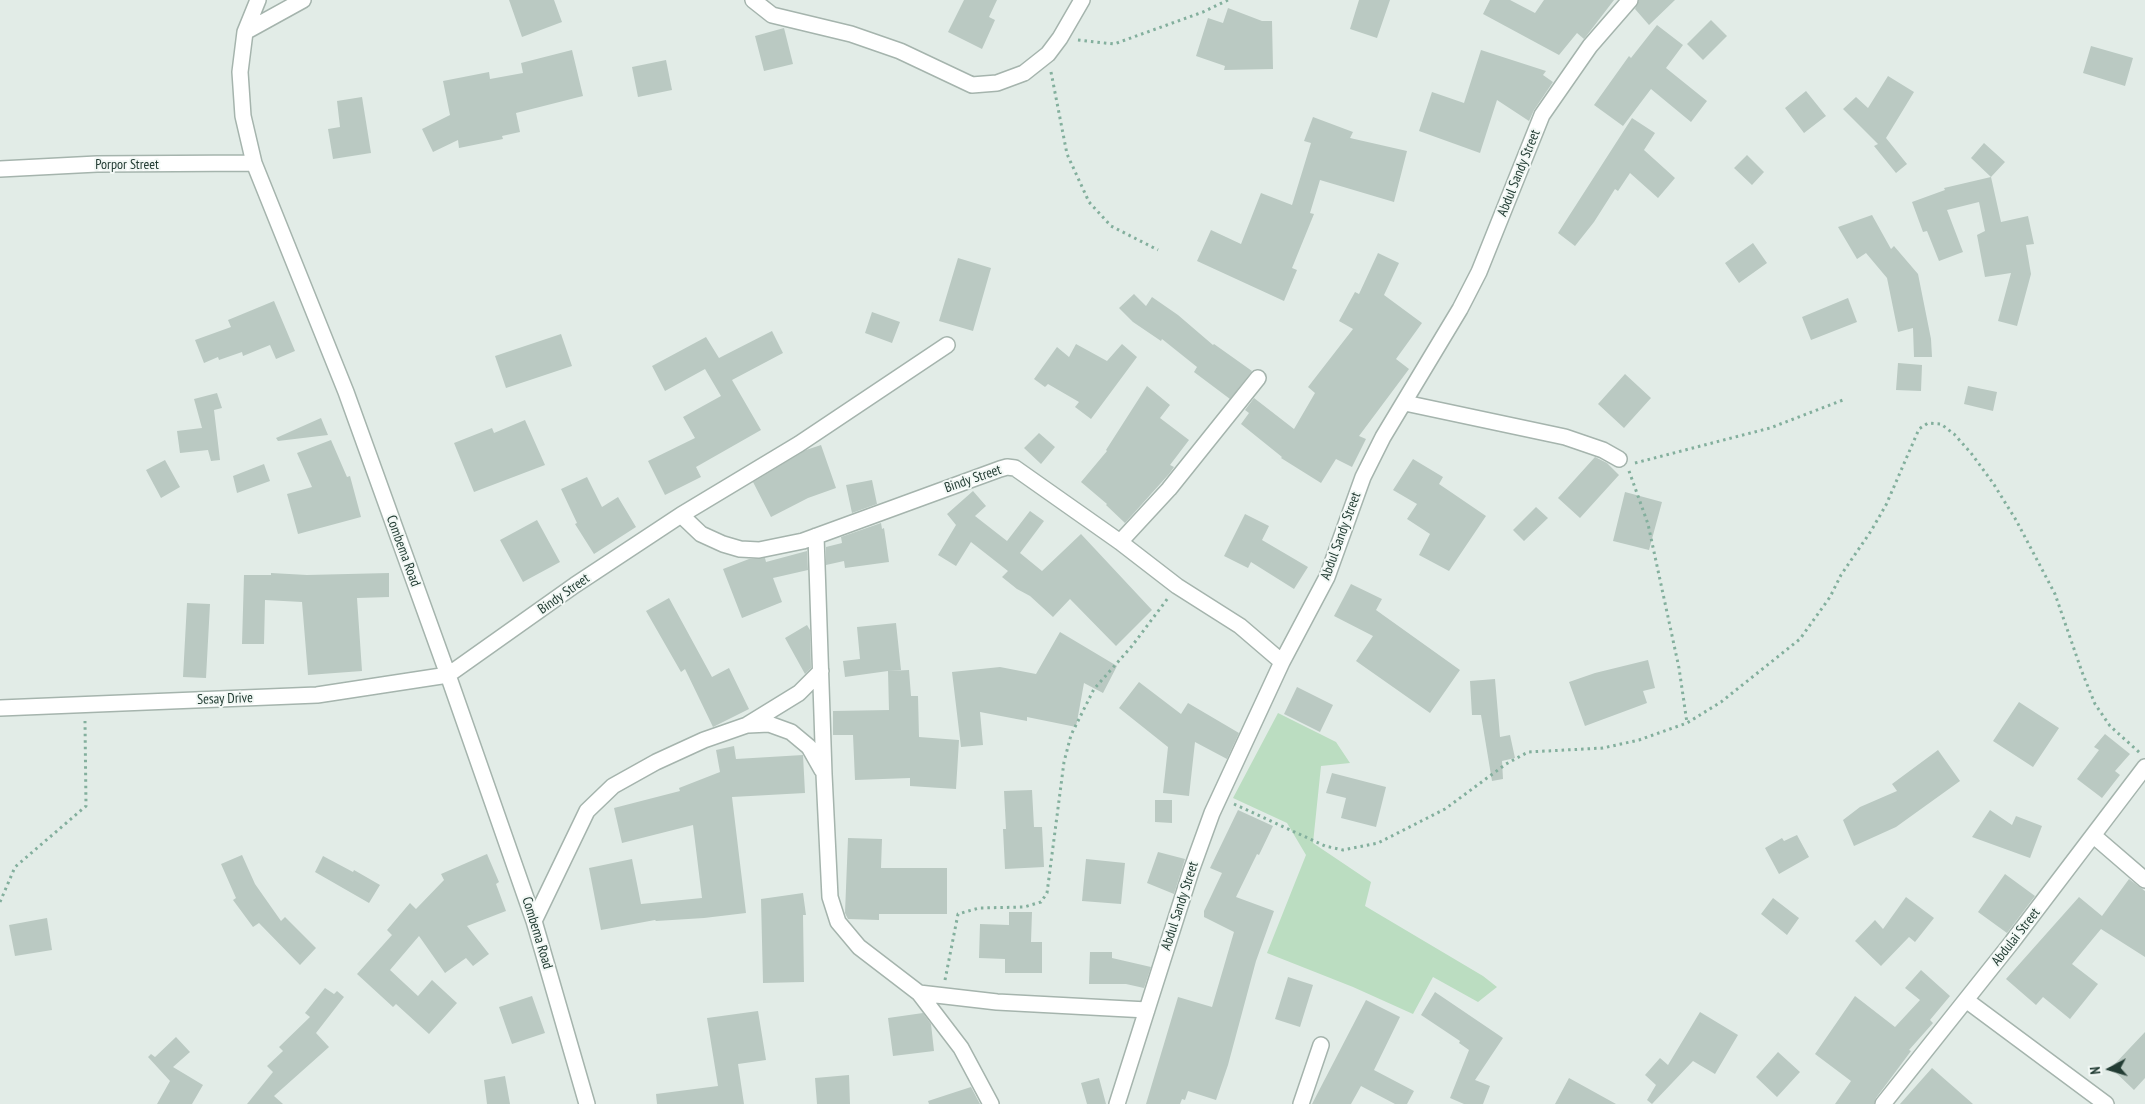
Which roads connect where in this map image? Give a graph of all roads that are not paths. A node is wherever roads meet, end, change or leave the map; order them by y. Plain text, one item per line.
1 (258, 0) edge
2 (303, 0) edge
3 (753, 0) edge
4 (1082, 0) edge
5 (1630, 0) edge
6 (245, 32) junction
7 (254, 163) junction
8 (0, 169) edge
9 (947, 345) dead end
10 (1258, 378) dead end
11 (1405, 403) junction
12 (1619, 459) dead end
13 (681, 515) junction
14 (816, 536) junction
15 (1120, 542) junction
16 (1282, 662) junction
17 (821, 671) junction
18 (448, 675) junction
19 (0, 708) edge
20 (747, 725) junction
21 (2145, 767) edge
22 (824, 774) junction
23 (2094, 836) junction
24 (2145, 880) edge
25 (534, 921) junction
26 (919, 993) junction
27 (1966, 1000) junction
28 (1147, 1010) junction
29 (1321, 1045) dead end
30 (587, 1104) edge
31 (990, 1104) edge
32 (1117, 1104) edge
33 (1301, 1104) edge
34 (1883, 1104) edge
35 (2106, 1104) edge

1 - 6 street, Combema Road
2 - 6 street
3 - 4 street
5 - 11 street, Abdul Sandy Street
6 - 7 street, Combema Road
7 - 8 street, Porpor Street
7 - 18 street, Combema Road
9 - 13 street, Bindy Street
10 - 15 street
11 - 12 street
11 - 16 street, Abdul Sandy Street
13 - 14 street, Bindy Street
13 - 18 street, Bindy Street
14 - 15 street, Bindy Street
14 - 17 street
15 - 16 street, Bindy Street
16 - 28 street, Abdul Sandy Street
17 - 20 street
17 - 22 street
18 - 19 street, Sesay Drive
18 - 25 street, Combema Road
20 - 22 street
20 - 25 street
21 - 23 street, Abdulai Street
22 - 26 street
23 - 24 street
23 - 27 street, Abdulai Street
25 - 30 street, Combema Road
26 - 28 street
26 - 31 street
27 - 34 street, Abdulai Street
27 - 35 street
28 - 32 street, Abdul Sandy Street
29 - 33 street

